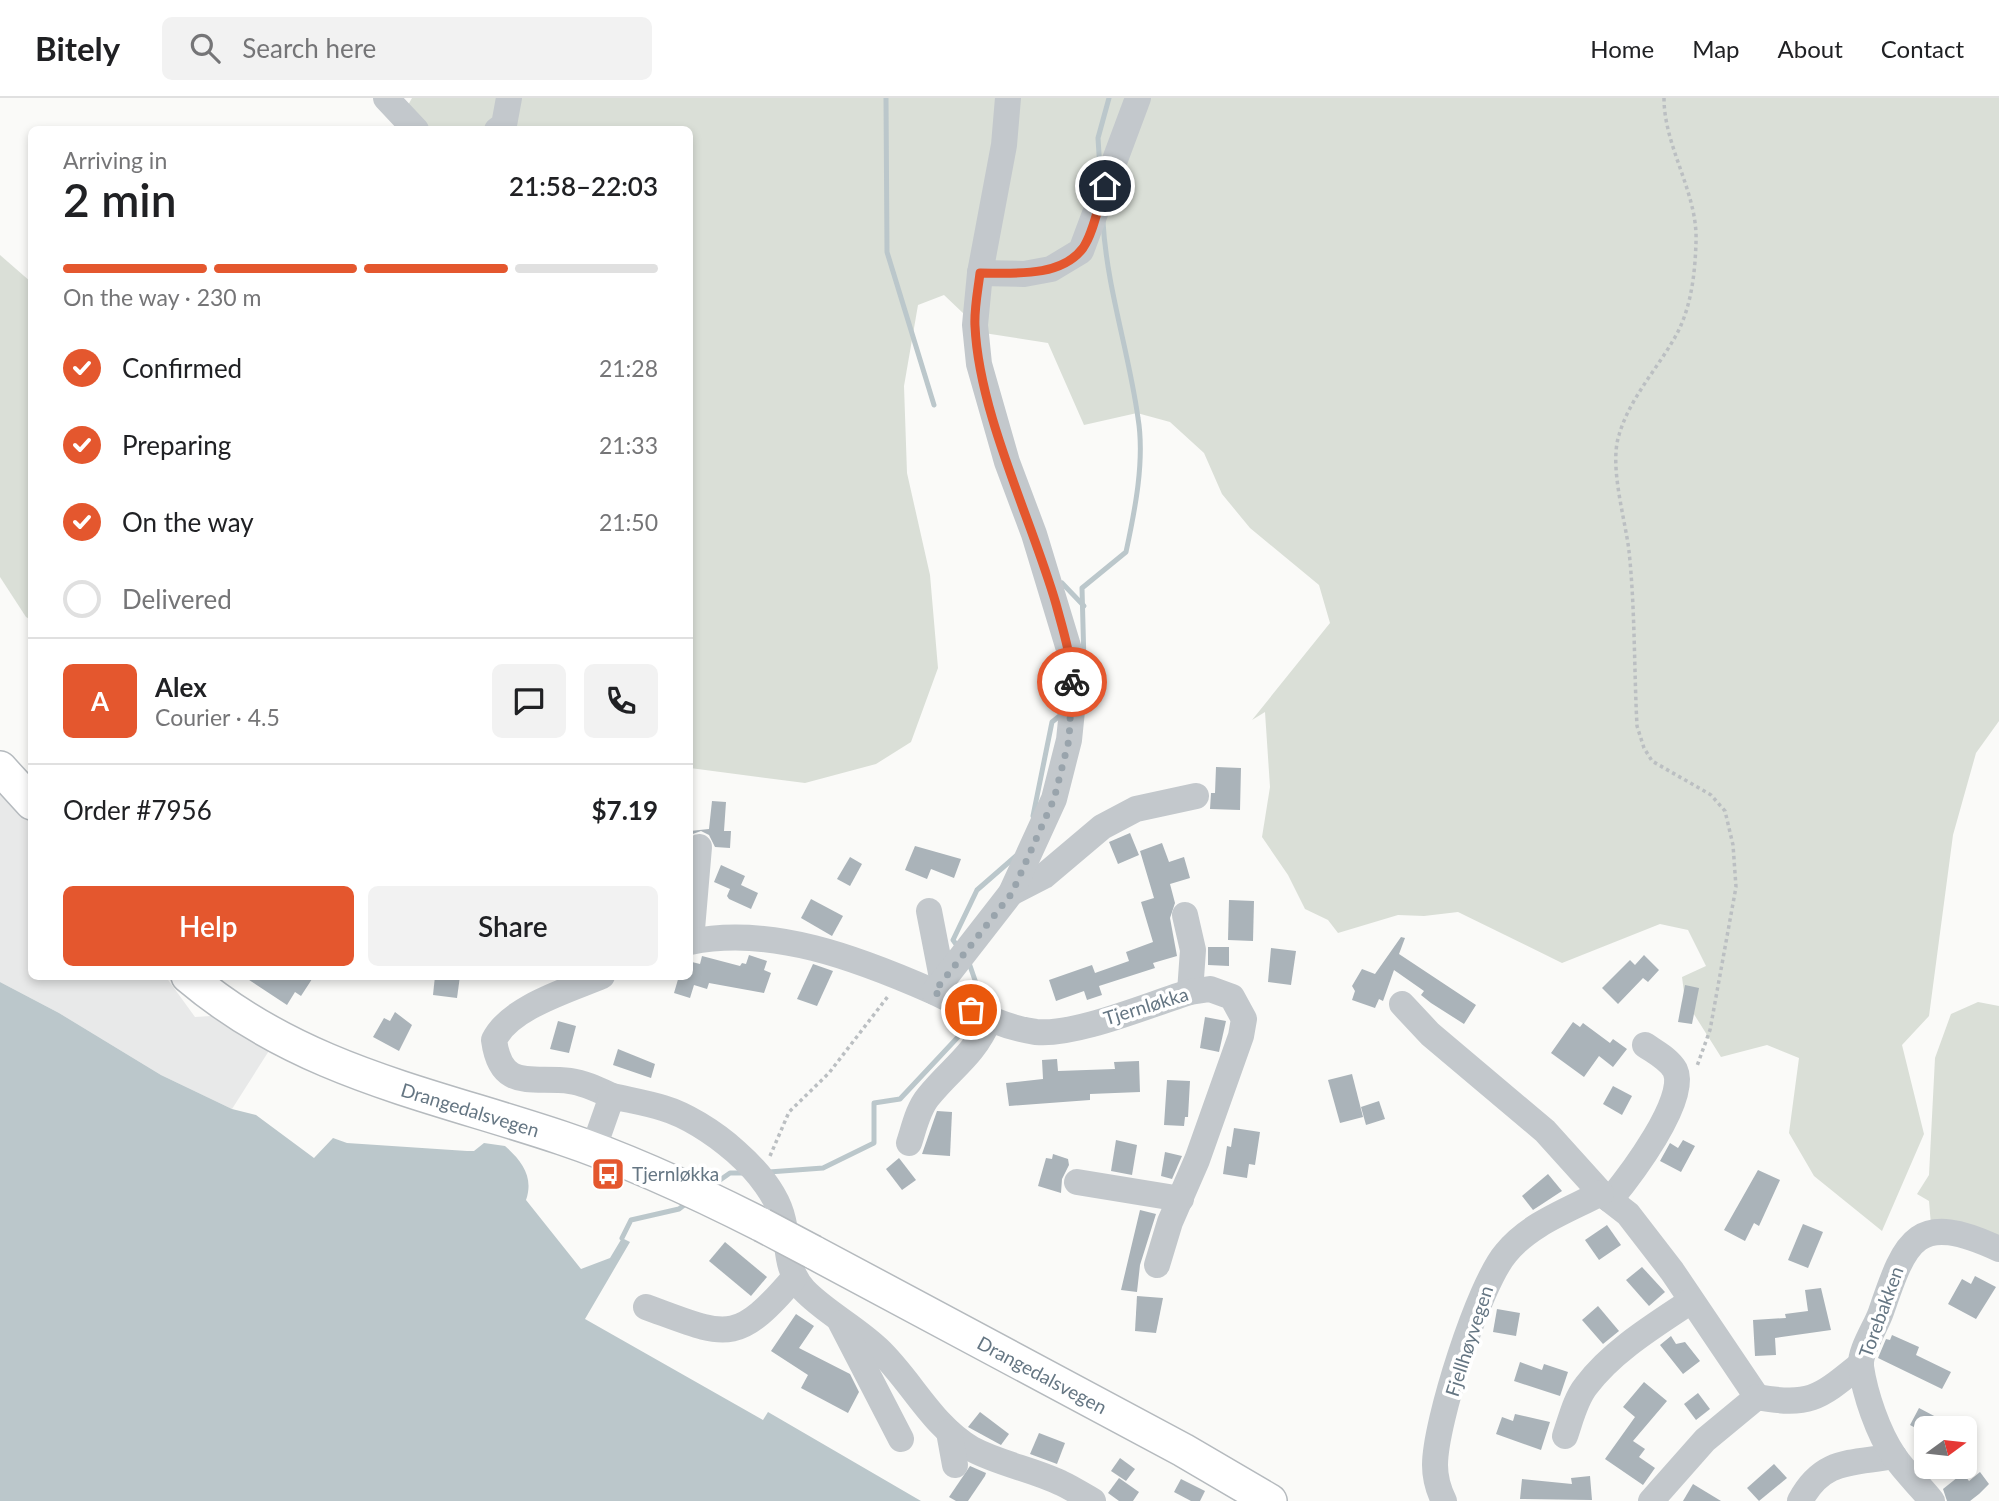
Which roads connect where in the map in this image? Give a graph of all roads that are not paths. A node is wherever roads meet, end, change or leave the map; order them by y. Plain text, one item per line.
1 (386, 98) edge
2 (509, 98) edge
3 (1008, 98) edge
4 (1138, 98) edge
5 (412, 126) edge
6 (503, 126) edge
7 (980, 273) junction
8 (0, 768) edge
9 (1196, 796) dead end
10 (28, 799) edge
11 (699, 847) dead end
12 (1012, 893) junction
13 (693, 910) edge
14 (929, 911) dead end
15 (1185, 915) dead end
16 (693, 941) edge
17 (193, 980) edge
18 (588, 980) edge
19 (938, 985) junction
20 (1190, 992) junction
21 (1402, 1004) dead end
22 (989, 1020) junction
23 (1645, 1045) dead end
24 (612, 1096) junction
25 (909, 1143) dead end
26 (593, 1150) junction
27 (1077, 1182) dead end
28 (1605, 1197) junction
29 (1181, 1199) junction
30 (1999, 1249) edge
31 (803, 1265) junction
32 (1157, 1265) dead end
33 (1690, 1301) junction
34 (646, 1307) dead end
35 (839, 1317) junction
36 (1861, 1364) junction
37 (1757, 1397) junction
38 (949, 1432) junction
39 (1565, 1436) dead end
40 (901, 1439) dead end
41 (1894, 1456) junction
42 (956, 1465) dead end
43 (1093, 1501) edge
44 (1270, 1501) edge
45 (1444, 1501) edge
46 (1651, 1501) edge
47 (1800, 1501) edge
48 (1932, 1501) edge

1 - 5 street
2 - 6 street
3 - 7 street
4 - 7 street
7 - 12 street
8 - 10 main road
9 - 12 street
11 - 13 street, Tjernløkka
12 - 19 street
14 - 19 street
15 - 20 street
16 - 19 street, Tjernløkka
17 - 26 main road, Drangedalsvegen
18 - 24 street
19 - 22 street, Tjernløkka
20 - 22 street, Tjernløkka
20 - 29 street, Tjernløkka
21 - 28 street
22 - 25 street
23 - 28 street
24 - 26 street
24 - 31 street
26 - 31 main road, Drangedalsvegen, bridge
27 - 29 street
28 - 33 street
28 - 45 street, Fjellhøyvegen
29 - 32 street
30 - 36 street, Torebakken
31 - 34 street
31 - 35 street
31 - 44 main road, Drangedalsvegen
33 - 37 street
33 - 39 street
35 - 38 street
35 - 40 street
36 - 37 street
36 - 41 street, Torebakken
37 - 46 street
38 - 42 street
38 - 43 street
41 - 47 street
41 - 48 street, Torebakken

